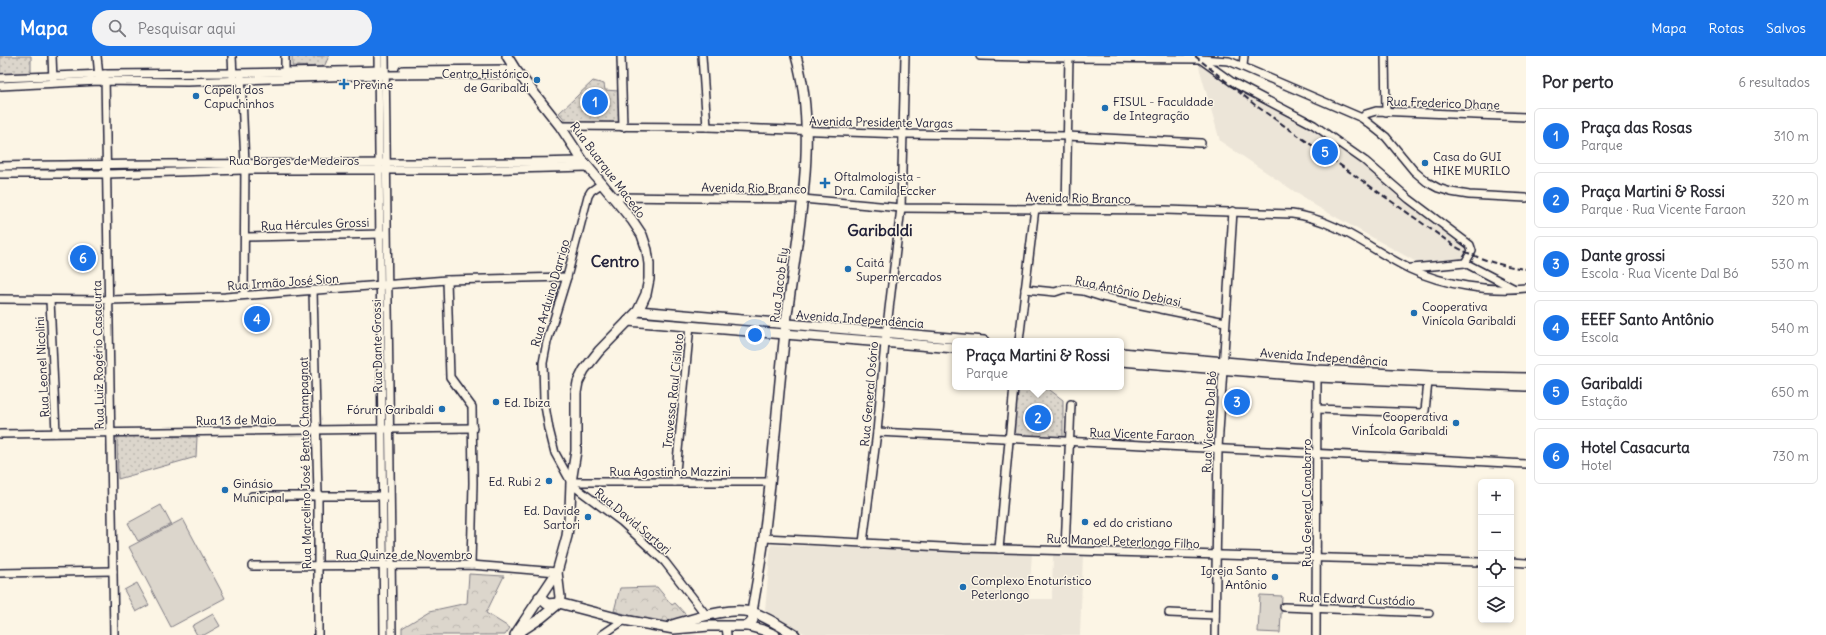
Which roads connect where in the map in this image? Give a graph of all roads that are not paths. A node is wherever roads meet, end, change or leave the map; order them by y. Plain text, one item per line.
1 (52, 56) edge
2 (98, 56) edge
3 (232, 56) edge
4 (285, 56) edge
5 (378, 56) edge
6 (385, 56) edge
7 (508, 56) edge
8 (621, 56) edge
9 (702, 56) edge
10 (796, 56) edge
11 (905, 56) edge
12 (980, 56) edge
13 (1244, 56) edge
14 (1385, 56) edge
15 (1069, 57) edge
16 (1199, 57) edge
17 (1243, 66) junction
18 (517, 72) junction
19 (381, 73) junction
20 (53, 75) junction
21 (285, 75) junction
22 (241, 76) junction
23 (233, 77) junction
24 (0, 78) edge
25 (102, 78) junction
26 (53, 84) junction
27 (0, 86) edge
28 (1386, 112) junction
29 (1526, 117) edge
30 (1362, 118) junction
31 (560, 126) junction
32 (623, 127) junction
33 (707, 127) junction
34 (807, 132) junction
35 (903, 134) junction
36 (1067, 136) junction
37 (1201, 143) dead end
38 (309, 163) junction
39 (106, 164) junction
40 (586, 164) junction
41 (67, 165) junction
42 (0, 166) edge
43 (382, 166) junction
44 (244, 167) junction
45 (309, 171) junction
46 (0, 174) edge
47 (68, 174) junction
48 (107, 174) junction
49 (601, 184) junction
50 (614, 197) junction
51 (1526, 198) edge
52 (802, 199) junction
53 (901, 208) junction
54 (1035, 208) junction
55 (1066, 208) junction
56 (1232, 211) junction
57 (382, 234) junction
58 (245, 237) junction
59 (1465, 263) junction
60 (1410, 269) junction
61 (567, 277) junction
62 (447, 280) junction
63 (387, 285) junction
64 (379, 286) junction
65 (1526, 288) edge
66 (1025, 289) junction
67 (1514, 289) junction
68 (313, 290) junction
69 (244, 295) junction
70 (0, 299) edge
71 (50, 300) junction
72 (109, 300) junction
73 (638, 311) junction
74 (628, 320) junction
75 (1225, 322) junction
76 (690, 325) junction
77 (786, 329) junction
78 (886, 333) junction
79 (952, 338) edge
80 (1019, 338) edge
81 (885, 343) junction
82 (952, 348) edge
83 (1124, 353) edge
84 (1124, 361) edge
85 (1222, 365) junction
86 (1318, 374) junction
87 (1526, 378) edge
88 (1428, 382) junction
89 (1526, 386) edge
90 (385, 387) junction
91 (1014, 390) edge
92 (1071, 404) dead end
93 (1317, 409) junction
94 (473, 428) junction
95 (316, 430) junction
96 (385, 430) junction
97 (877, 432) junction
98 (56, 433) junction
99 (111, 433) junction
100 (0, 434) edge
101 (1008, 440) junction
102 (1069, 442) junction
103 (1218, 448) junction
104 (1317, 453) junction
105 (1526, 464) edge
106 (675, 482) junction
107 (770, 482) junction
108 (571, 483) junction
109 (252, 496) dead end
110 (318, 496) junction
111 (387, 496) junction
112 (764, 538) junction
113 (863, 543) junction
114 (999, 549) junction
115 (1065, 550) junction
116 (1217, 555) junction
117 (1316, 557) junction
118 (1478, 562) edge
119 (1514, 562) edge
120 (1526, 563) edge
121 (318, 565) junction
122 (387, 565) junction
123 (471, 565) junction
124 (252, 566) dead end
125 (113, 570) junction
126 (557, 572) junction
127 (0, 573) edge
128 (541, 594) junction
129 (559, 603) junction
130 (1284, 607) dead end
131 (1316, 608) junction
132 (731, 612) junction
133 (752, 612) junction
134 (1169, 613) dead end
135 (1429, 613) dead end
136 (706, 615) junction
137 (1216, 615) junction
138 (624, 620) junction
139 (748, 626) junction
140 (666, 627) junction
141 (727, 630) edge
142 (114, 635) edge
143 (318, 635) edge
144 (384, 635) edge
145 (392, 635) edge
146 (515, 635) edge
147 (602, 635) edge
148 (776, 635) edge
149 (795, 635) edge
150 (1215, 635) edge
151 (1316, 635) edge

1 - 20 street
2 - 25 street, Rua Luiz Rogério Casacurta
3 - 23 street
4 - 21 street
5 - 19 street, Rua Dante Grossi
6 - 19 street, Rua Dante Grossi
7 - 18 main road, Rua Buarque Macedo
8 - 32 street
9 - 33 street
10 - 34 main road, Rua Jacob Ely
11 - 35 street, Rua General Osório
12 - 15 street
13 - 17 street
14 - 28 street
15 - 16 street
15 - 36 street
16 - 17 street
16 - 59 street
17 - 30 street
18 - 19 street
18 - 31 main road, Rua Buarque Macedo
19 - 21 street
19 - 43 street, Rua Dante Grossi
20 - 24 street
20 - 25 street
20 - 26 street
21 - 22 street
22 - 23 street
22 - 44 street
23 - 25 street
25 - 26 street
25 - 39 street, Rua Luiz Rogério Casacurta
26 - 27 street
28 - 29 street, Rua Frederico Dhane
28 - 30 street, Rua Frederico Dhane
30 - 51 street
31 - 32 street, Avenida Presidente Vargas
31 - 40 main road, Rua Buarque Macedo
32 - 33 street, Avenida Presidente Vargas
33 - 34 street, Avenida Presidente Vargas
34 - 35 street, Avenida Presidente Vargas
34 - 52 main road, Rua Jacob Ely
35 - 36 street, Avenida Presidente Vargas
35 - 53 street, Rua General Osório
36 - 37 street, Avenida Presidente Vargas
36 - 55 street
38 - 43 street, Rua Borges de Medeiros
38 - 44 street, Rua Borges de Medeiros
38 - 45 street
39 - 41 street, Rua Borges de Medeiros
39 - 44 street, Rua Borges de Medeiros
39 - 48 street, Rua Luiz Rogério Casacurta
40 - 43 street, Rua Borges de Medeiros
40 - 49 main road, Rua Buarque Macedo
41 - 42 street, Rua Borges de Medeiros
41 - 47 street
43 - 45 street, Rua Borges de Medeiros
43 - 57 street, Rua Dante Grossi
44 - 45 street, Rua Borges de Medeiros
44 - 48 street, Rua Borges de Medeiros
44 - 58 street
46 - 47 street, Rua Borges de Medeiros
47 - 48 street, Rua Borges de Medeiros
48 - 72 street, Rua Luiz Rogério Casacurta
49 - 50 main road, Rua Buarque Macedo
49 - 61 street, Rua Arduino Darrigo
50 - 52 street, Avenida Rio Branco
50 - 73 main road, Rua Buarque Macedo
52 - 53 street, Avenida Rio Branco
52 - 77 main road, Rua Jacob Ely
53 - 54 street, Avenida Rio Branco
53 - 78 street, Rua General Osório
54 - 55 street, Avenida Rio Branco
54 - 66 street
55 - 56 street, Avenida Rio Branco
56 - 60 street, Avenida Rio Branco
56 - 75 street, Rua Vicente Dal Bó
57 - 58 street, Rua Hércules Grossi
57 - 63 street, Rua Dante Grossi
57 - 64 street, Rua Dante Grossi
58 - 69 street
59 - 60 street
59 - 67 street
60 - 67 street, Avenida Rio Branco
61 - 62 street, Rua Irmão José Sion
61 - 108 street, Rua Arduino Darrigo
62 - 63 street, Rua Irmão José Sion
62 - 94 street
63 - 64 street, Rua Irmão José Sion
63 - 90 street, Rua Dante Grossi
64 - 68 street, Rua Irmão José Sion
64 - 90 street, Rua Dante Grossi
65 - 67 street, Avenida Rio Branco
66 - 75 street, Rua Antônio Debiasi
66 - 80 street
68 - 69 street, Rua Irmão José Sion
68 - 95 street, Rua Marcelino José Bento Champagnat
69 - 72 street, Rua Irmão José Sion
70 - 71 street, Rua Irmão José Sion
71 - 72 street, Rua Irmão José Sion
71 - 98 street, Rua Leonel Nicolini
72 - 99 street, Rua Luiz Rogério Casacurta
73 - 74 main road
73 - 77 main road, Avenida Independência
74 - 76 main road, Avenida Independência
74 - 108 main road
75 - 85 street, Rua Vicente Dal Bó
76 - 77 main road, Avenida Independência
76 - 106 street, Travessa Raul Cisiloto
77 - 78 main road, Avenida Independência
77 - 81 main road, Avenida Independência
77 - 107 main road, Rua Jacob Ely
78 - 79 main road, Avenida Independência
78 - 81 street, Rua General Osório
81 - 82 main road, Avenida Independência
81 - 97 street, Rua General Osório
83 - 85 main road, Avenida Independência
84 - 85 main road, Avenida Independência
85 - 86 main road, Avenida Independência
85 - 103 street, Rua Vicente Dal Bó
86 - 87 main road, Avenida Independência
86 - 88 main road, Avenida Independência
86 - 93 street, Rua General Canabarro
88 - 89 main road, Avenida Independência
88 - 93 street
90 - 96 street, Rua Dante Grossi
91 - 101 street
92 - 102 street
93 - 104 street, Rua General Canabarro
94 - 96 street, Rua 13 de Maio
94 - 123 street
95 - 96 street, Rua 13 de Maio
95 - 99 street, Rua 13 de Maio
95 - 110 street, Rua Marcelino José Bento Champagnat
96 - 111 street, Rua Dante Grossi
97 - 101 street, Rua Vicente Faraon
97 - 113 street, Rua General Osório
98 - 99 street, Rua 13 de Maio
98 - 100 street, Rua 13 de Maio
99 - 125 street, Rua Luiz Rogério Casacurta
101 - 102 street, Rua Vicente Faraon
101 - 114 street
102 - 103 street, Rua Vicente Faraon
102 - 115 street
103 - 104 street, Rua Vicente Faraon
103 - 116 street, Rua Vicente Dal Bó
104 - 105 street, Rua Vicente Faraon
104 - 117 street, Rua General Canabarro
106 - 107 street, Rua Agostinho Mazzini
106 - 108 street, Rua Agostinho Mazzini
107 - 112 main road, Rua Jacob Ely
108 - 126 main road
108 - 136 street, Rua David Sartori
109 - 110 street
110 - 111 street
110 - 121 street, Rua Marcelino José Bento Champagnat
111 - 122 street, Rua Dante Grossi
112 - 113 street, Rua Manoel Peterlongo Filho
112 - 133 main road, Rua Jacob Ely
113 - 114 street, Rua Manoel Peterlongo Filho
114 - 115 street, Rua Manoel Peterlongo Filho
115 - 116 street, Rua Manoel Peterlongo Filho
116 - 117 street, Rua Manoel Peterlongo Filho
116 - 137 street, Rua Vicente Dal Bó
117 - 118 street, Rua Manoel Peterlongo Filho
117 - 131 street, Rua General Canabarro
119 - 120 street
121 - 122 street, Rua Quinze de Novembro
121 - 124 street, Rua Quinze de Novembro
121 - 143 street, Rua Marcelino José Bento Champagnat
122 - 123 street, Rua Quinze de Novembro
122 - 144 street, Rua Dante Grossi
122 - 145 street, Rua Dante Grossi
123 - 126 street, Rua Quinze de Novembro
125 - 127 street
125 - 142 street, Rua Luiz Rogério Casacurta
126 - 128 main road
126 - 129 main road
128 - 129 main road
128 - 146 main road
129 - 138 main road
129 - 146 main road
130 - 131 street, Rua Edward Custódio
131 - 135 street, Rua Edward Custódio
131 - 151 street, Rua General Canabarro
132 - 133 main road
132 - 136 main road
132 - 141 main road
133 - 139 main road, Rua Jacob Ely
133 - 149 main road
134 - 137 street
136 - 140 main road
137 - 150 street, Rua Vicente Dal Bó
138 - 140 main road
138 - 147 street
139 - 141 main road
139 - 148 main road
140 - 141 main road

